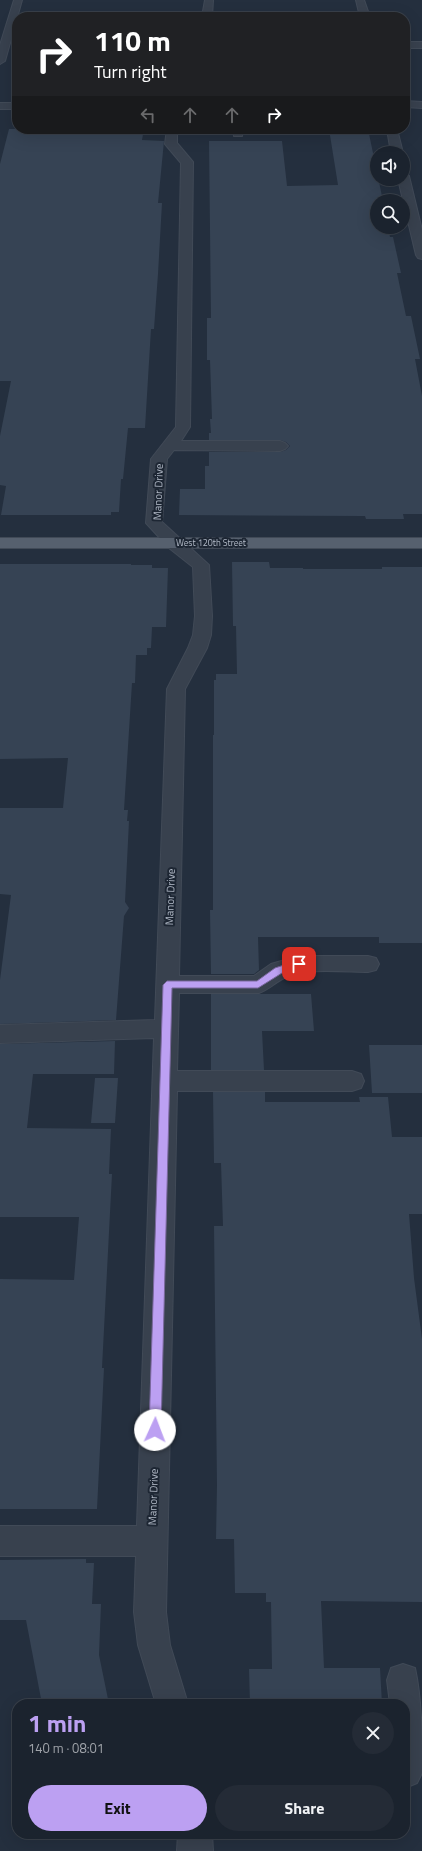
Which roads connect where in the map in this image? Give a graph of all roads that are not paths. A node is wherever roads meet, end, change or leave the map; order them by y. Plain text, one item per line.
1 (18, 0) edge
2 (209, 0) edge
3 (360, 0) edge
4 (14, 12) edge
5 (208, 12) edge
6 (363, 12) edge
7 (12, 18) edge
8 (5, 44) junction
9 (12, 44) edge
10 (410, 45) edge
11 (422, 45) edge
12 (0, 61) edge
13 (410, 104) edge
14 (422, 104) edge
15 (0, 106) edge
16 (12, 106) edge
17 (172, 134) edge
18 (393, 134) edge
19 (396, 146) edge
20 (405, 186) edge
21 (422, 255) edge
22 (170, 445) junction
23 (280, 446) dead end
24 (0, 543) edge
25 (422, 543) edge
26 (175, 544) junction
27 (368, 964) dead end
28 (167, 985) junction
29 (167, 1029) junction
30 (0, 1034) edge
31 (352, 1081) dead end
32 (165, 1082) junction
33 (0, 1541) edge
34 (152, 1541) junction
35 (403, 1680) dead end
36 (170, 1699) edge
37 (405, 1699) edge
38 (410, 1737) edge
39 (410, 1763) edge
40 (195, 1839) edge
41 (194, 1851) edge

1 - 4 street
2 - 5 street
3 - 6 street
7 - 8 street
8 - 9 street
8 - 12 street
10 - 11 street
13 - 14 street
15 - 16 street
17 - 22 street, Manor Drive
18 - 19 street
20 - 21 street
22 - 23 street
22 - 26 street, Manor Drive
24 - 26 main road, West 120th Street
25 - 26 main road, West 120th Street
26 - 28 street, Manor Drive
27 - 28 street
28 - 29 street, Manor Drive
29 - 30 street
29 - 32 street, Manor Drive
31 - 32 street
32 - 34 street, Manor Drive
33 - 34 street
34 - 36 street, Manor Drive
35 - 37 street
38 - 39 street
40 - 41 street

